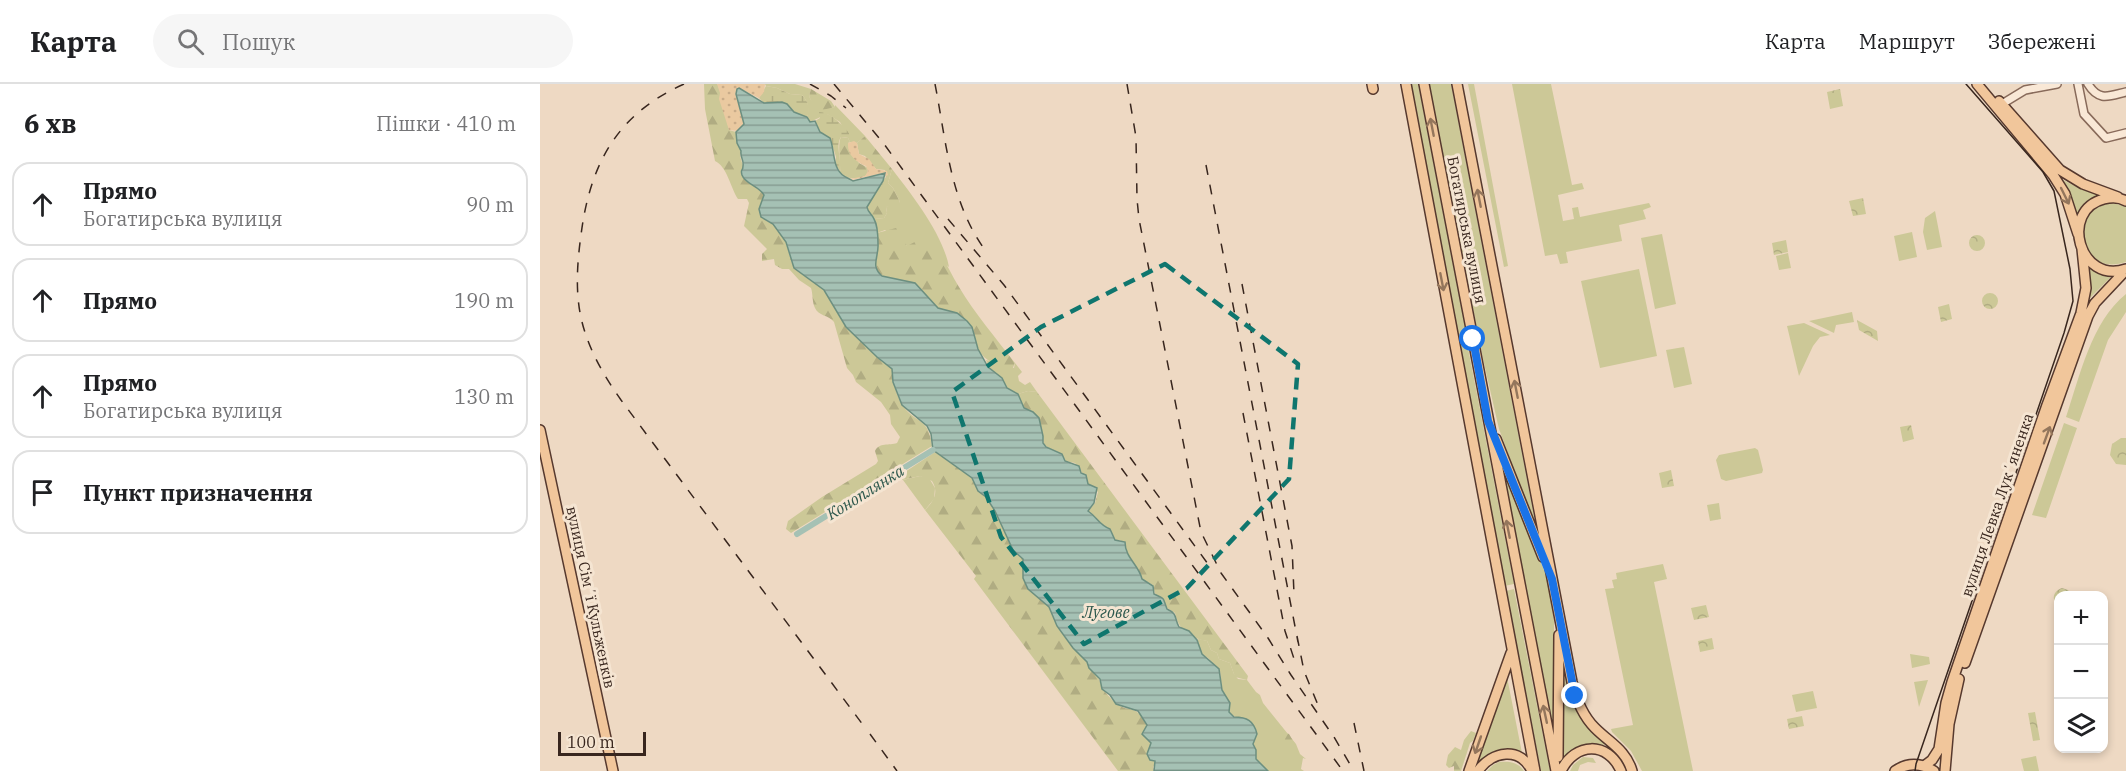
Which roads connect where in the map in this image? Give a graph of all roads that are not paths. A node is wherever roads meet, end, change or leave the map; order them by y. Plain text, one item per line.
1 (1400, 84) edge
2 (1424, 84) edge
3 (1457, 84) edge
4 (1977, 84) edge
5 (1985, 84) edge
6 (2057, 84) edge
7 (2078, 84) edge
8 (2088, 84) edge
9 (1406, 89) edge
10 (2126, 92) edge
11 (2002, 104) junction
12 (2126, 133) edge
13 (2124, 199) edge
14 (2078, 234) junction
15 (2082, 249) junction
16 (2126, 269) edge
17 (1488, 421) junction
18 (540, 430) edge
19 (1552, 579) junction
20 (1559, 615) junction
21 (1512, 651) junction
22 (1924, 765) junction
23 (612, 771) edge
24 (1469, 771) edge
25 (1478, 771) edge
26 (1533, 771) edge
27 (1558, 771) edge
28 (1621, 771) edge
29 (1632, 771) edge
30 (1895, 771) edge
31 (1934, 771) edge
32 (1945, 771) edge

1 - 9 main road
17 -> 2 main road, Богатирська вулиця
19 -> 3 main road, Богатирська вулиця
4 -> 14 main road, вулиця Левка Лукʼяненка
5 - 11 main road
6 - 11 street
7 - 12 street
8 - 10 street
9 -> 21 main road
11 - 13 main road
13 - 14 main road
14 - 15 main road, вулиця Левка Лукʼяненка
15 - 16 main road
15 - 22 main road, вулиця Левка Лукʼяненка
32 -> 16 main road, вулиця Левка Лукʼяненка
17 - 19 main road
27 -> 17 main road, Богатирська вулиця
18 - 23 main road, вулиця Сімʼї Кульженків
19 - 20 main road, Богатирська вулиця
20 - 27 main road, Богатирська вулиця
20 - 29 main road, Богатирська вулиця
21 -> 24 main road
21 - 26 main road
22 - 30 main road
22 - 31 main road
25 - 26 main road
27 - 28 main road

